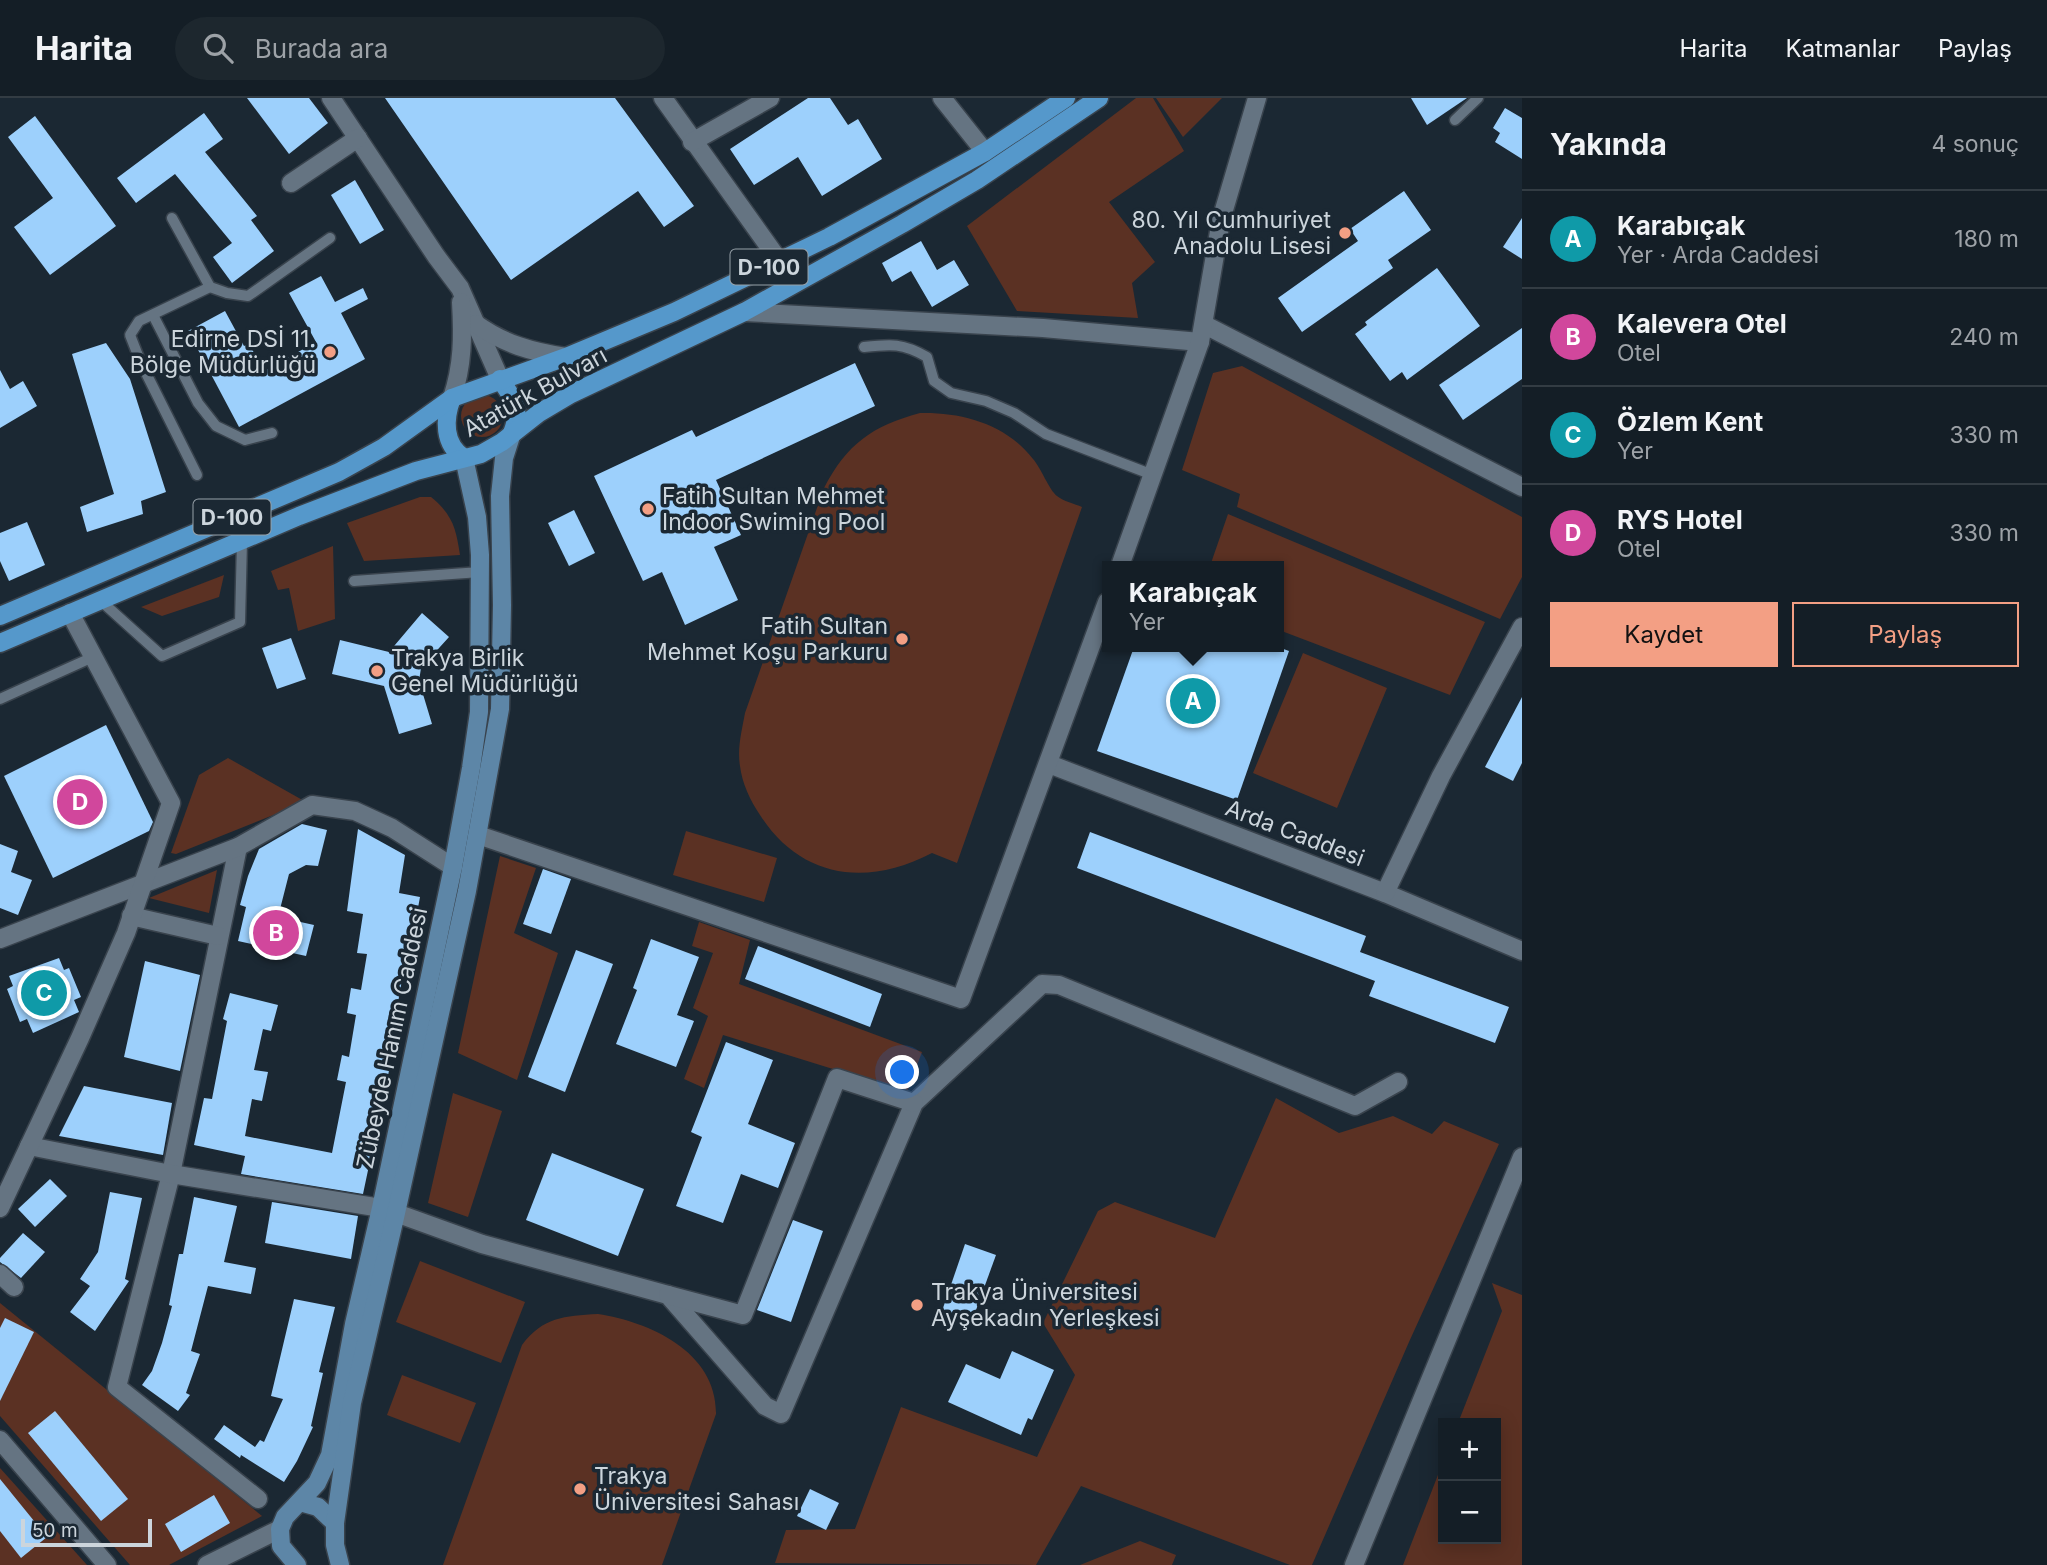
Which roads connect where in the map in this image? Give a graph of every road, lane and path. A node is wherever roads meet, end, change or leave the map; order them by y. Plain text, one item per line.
1 (331, 98) edge
2 (663, 98) edge
3 (770, 98) edge
4 (942, 98) edge
5 (1066, 98) edge
6 (1099, 98) edge
7 (1257, 98) edge
8 (1478, 98) edge
9 (1455, 120) dead end
10 (358, 138) junction
11 (692, 142) junction
12 (985, 152) junction
13 (291, 183) dead end
14 (172, 218) dead end
15 (330, 238) dead end
16 (780, 262) junction
17 (211, 287) junction
18 (460, 288) junction
19 (744, 312) junction
20 (153, 315) junction
21 (476, 324) junction
22 (1202, 333) junction
23 (864, 347) dead end
24 (566, 357) junction
25 (500, 379) junction
26 (452, 398) junction
27 (272, 433) dead end
28 (512, 433) junction
29 (464, 458) junction
30 (197, 475) dead end
31 (1153, 475) junction
32 (1522, 487) edge
33 (242, 541) junction
34 (1122, 561) edge
35 (480, 572) junction
36 (354, 581) dead end
37 (101, 601) junction
38 (70, 613) junction
39 (0, 616) edge
40 (1102, 616) edge
41 (1522, 627) edge
42 (0, 643) edge
43 (93, 657) junction
44 (0, 699) edge
45 (1049, 764) junction
46 (478, 835) junction
47 (238, 847) junction
48 (453, 867) junction
49 (144, 884) junction
50 (1385, 894) junction
51 (131, 916) junction
52 (218, 936) junction
53 (0, 939) edge
54 (1522, 951) edge
55 (1398, 1082) dead end
56 (914, 1102) junction
57 (29, 1146) junction
58 (1522, 1157) edge
59 (171, 1174) junction
60 (0, 1208) edge
61 (389, 1211) junction
62 (0, 1274) edge
63 (14, 1287) dead end
64 (668, 1295) junction
65 (0, 1440) edge
66 (258, 1499) dead end
67 (300, 1502) junction
68 (335, 1523) junction
69 (280, 1529) junction
70 (107, 1565) edge
71 (207, 1565) edge
72 (297, 1565) edge
73 (340, 1565) edge
74 (1354, 1565) edge

1 - 10 street
2 - 11 street
3 - 11 street
4 - 12 street
5 - 12 main road, Atatürk Bulvarı / D-100
6 - 19 main road, Atatürk Bulvarı / D-100
7 - 22 street
8 - 9 lane
10 - 13 street
10 - 18 street
11 - 16 street
12 - 16 main road, Atatürk Bulvarı / D-100
14 - 17 lane
15 - 17 lane
16 - 24 main road, Atatürk Bulvarı / D-100
17 - 20 lane
18 - 21 street
18 - 26 street
19 - 22 street
19 - 28 main road, Atatürk Bulvarı / D-100
20 - 27 lane
20 - 30 lane
21 - 24 street
21 - 25 street
22 - 31 street
22 - 32 street
23 - 31 lane
24 - 25 main road, Atatürk Bulvarı / D-100
25 - 26 main road, Atatürk Bulvarı / D-100
25 - 28 main road
26 - 29 main road
26 - 39 main road, Atatürk Bulvarı / D-100
28 - 29 main road, Atatürk Bulvarı / D-100
28 - 46 main road, Zübeyde Hanım Caddesi
29 - 33 main road, Atatürk Bulvarı / D-100
29 - 35 main road, Zübeyde Hanım Caddesi
31 - 34 street
33 - 37 main road, Atatürk Bulvarı / D-100
33 - 37 lane
35 - 36 lane
35 - 48 main road, Zübeyde Hanım Caddesi
37 - 38 main road, Atatürk Bulvarı / D-100
38 - 42 main road, Atatürk Bulvarı / D-100
38 - 43 street
40 - 45 street
41 - 50 street
43 - 44 lane
43 - 49 street
45 - 46 street
45 - 50 street, Arda Caddesi
46 - 61 main road, Zübeyde Hanım Caddesi
47 - 48 street
47 - 49 street
47 - 52 street
48 - 61 main road, Zübeyde Hanım Caddesi
49 - 51 street
49 - 53 street
50 - 54 street, Arda Caddesi
51 - 52 street
51 - 57 street
52 - 59 street
55 - 56 street
56 - 64 street
56 - 64 street
57 - 59 street
57 - 60 street
58 - 74 street
59 - 61 street
59 - 66 street
61 - 64 street
61 - 67 main road, Zübeyde Hanım Caddesi
61 - 68 main road, Zübeyde Hanım Caddesi
62 - 63 street
65 - 70 street
67 - 68 main road
67 - 69 main road, Zübeyde Hanım Caddesi
68 - 73 main road, Zübeyde Hanım Caddesi
69 - 71 street, Zübeyde Hanım Caddesi
69 - 72 main road

